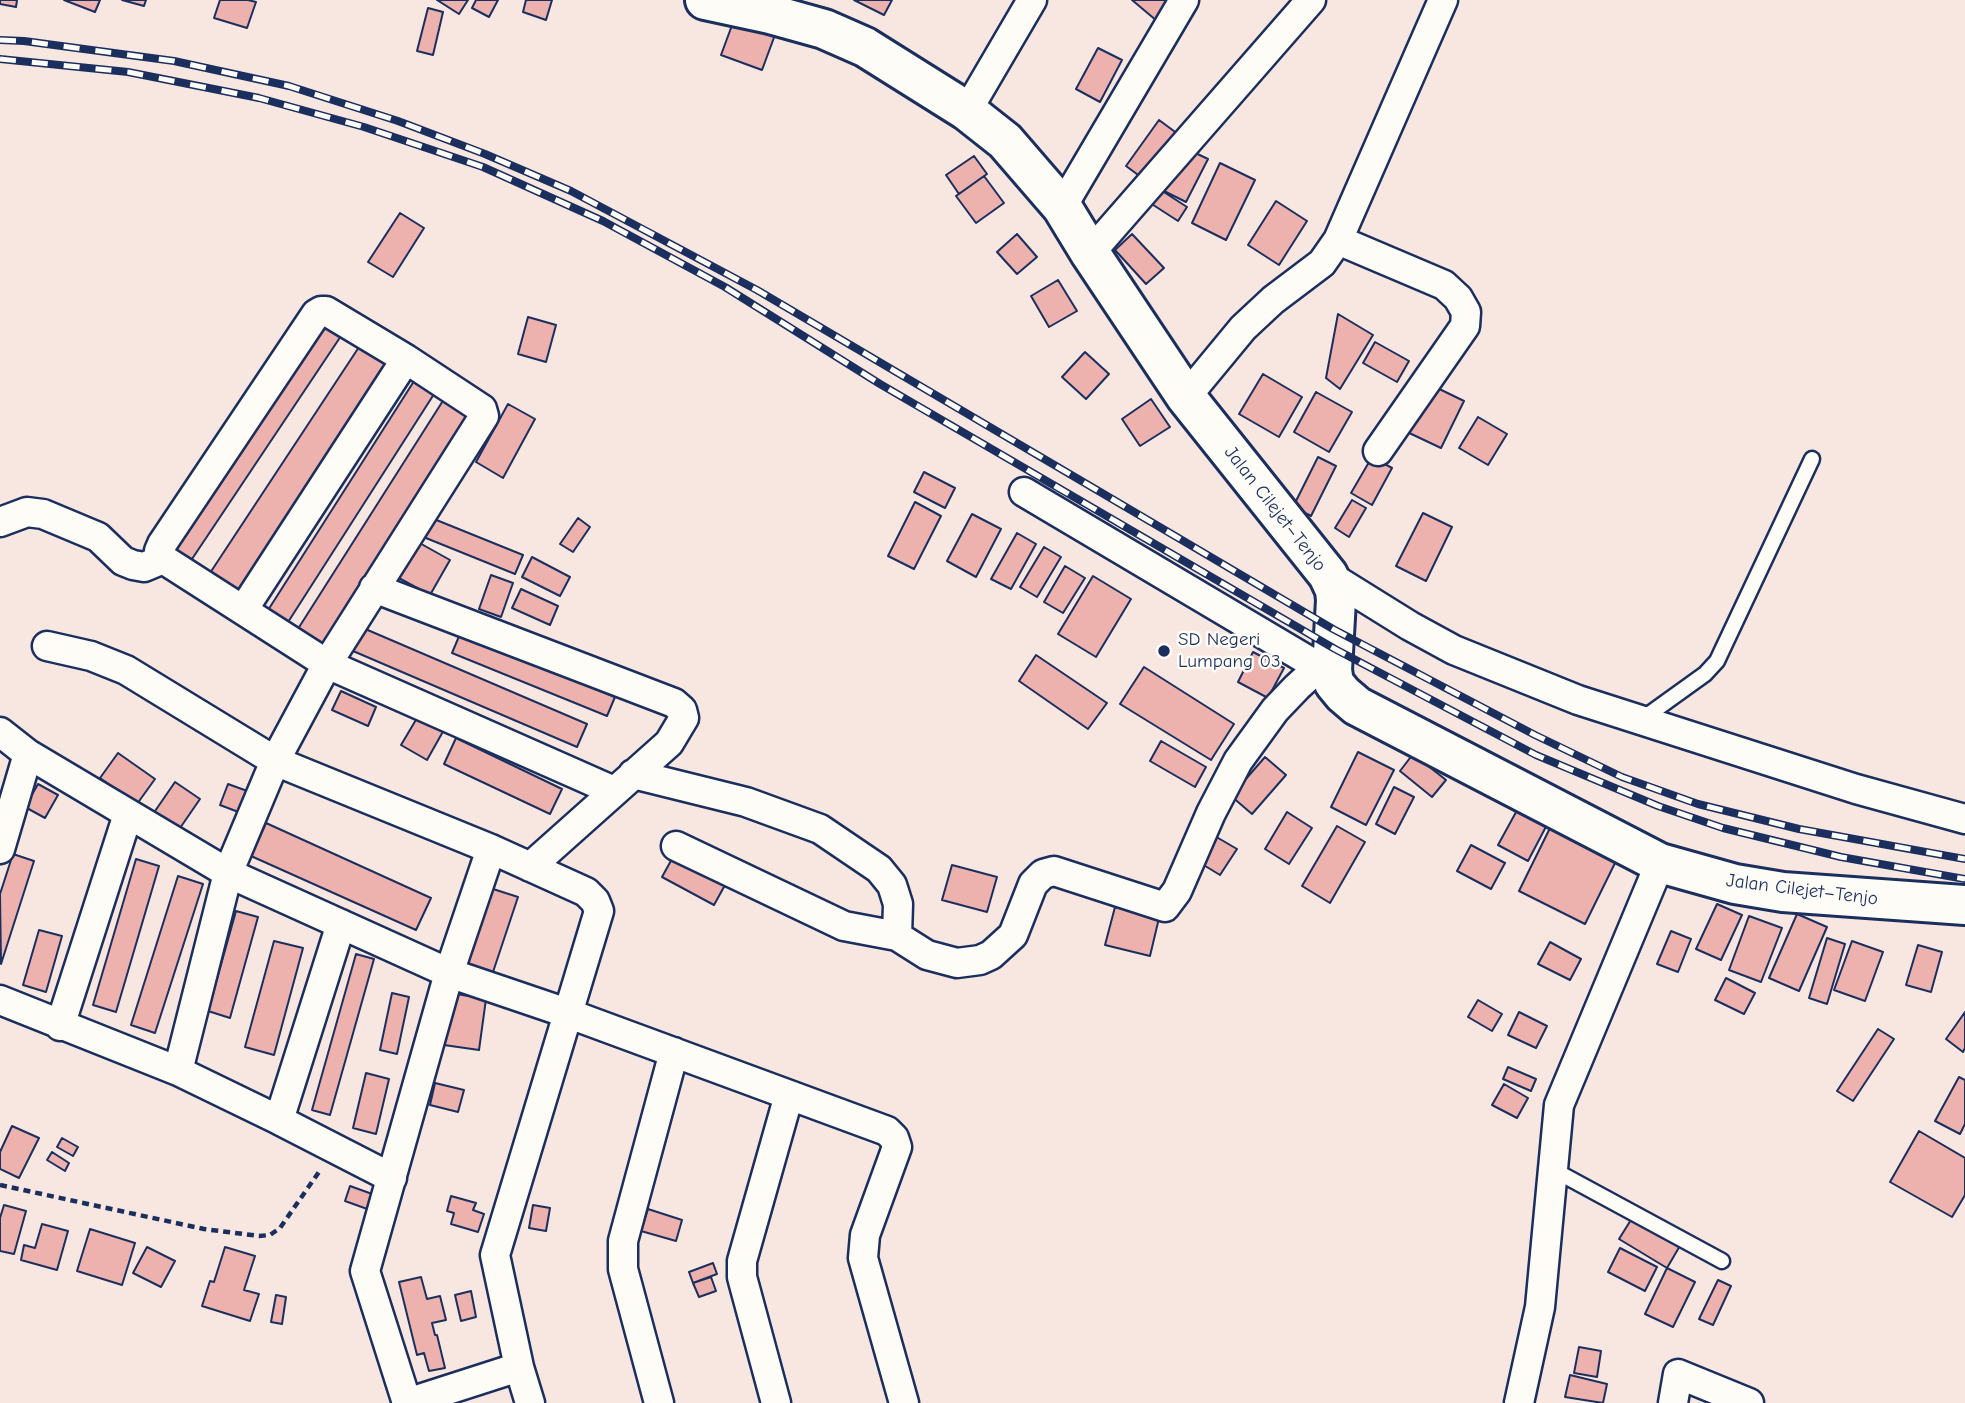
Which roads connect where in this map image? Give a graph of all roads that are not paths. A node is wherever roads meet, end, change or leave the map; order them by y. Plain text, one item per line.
1 (705, 0) edge
2 (1032, 0) edge
3 (1184, 0) edge
4 (1311, 0) edge
5 (1443, 0) edge
6 (775, 7) edge
7 (967, 111) junction
8 (1062, 207) junction
9 (1338, 240) junction
10 (1090, 253) junction
11 (406, 359) junction
12 (1186, 397) junction
13 (1378, 451) dead end
14 (1811, 459) dead end
15 (1024, 492) dead end
16 (0, 522) edge
17 (163, 559) junction
18 (1328, 575) junction
19 (374, 588) junction
20 (243, 610) junction
21 (47, 646) dead end
22 (327, 664) junction
23 (1326, 675) junction
24 (1640, 720) junction
25 (0, 732) edge
26 (28, 754) junction
27 (275, 761) junction
28 (623, 782) junction
29 (128, 814) junction
30 (1965, 819) edge
31 (676, 846) dead end
32 (0, 849) edge
33 (491, 849) junction
34 (1660, 863) junction
35 (530, 867) junction
36 (228, 873) junction
37 (1965, 905) edge
38 (341, 924) junction
39 (897, 936) junction
40 (449, 973) junction
41 (0, 1000) edge
42 (567, 1013) junction
43 (60, 1026) junction
44 (674, 1052) junction
45 (177, 1071) junction
46 (789, 1096) junction
47 (279, 1120) junction
48 (1552, 1169) junction
49 (392, 1178) junction
50 (1722, 1261) dead end
51 (519, 1367) junction
52 (407, 1403) edge
53 (530, 1403) edge
54 (659, 1403) edge
55 (776, 1403) edge
56 (904, 1403) edge
57 (1520, 1403) edge
58 (1673, 1403) edge
59 (1749, 1403) edge

1 - 6 main road, Jalan Cilejet–Tenjo
2 - 7 street
3 - 8 street
4 - 10 street
5 - 9 street
6 - 7 main road, Jalan Cilejet–Tenjo
7 - 8 main road, Jalan Cilejet–Tenjo
8 - 10 main road, Jalan Cilejet–Tenjo
9 - 12 street
9 - 13 street
10 - 12 main road, Jalan Cilejet–Tenjo
11 - 17 street
11 - 19 street
11 - 20 street
12 - 18 main road, Jalan Cilejet–Tenjo
14 - 24 lane
15 - 23 street
16 - 17 street
17 - 20 street
18 - 23 main road, Jalan Cilejet–Tenjo
18 - 24 street
19 - 22 street
19 - 28 street
20 - 22 street
21 - 27 street
22 - 27 street
22 - 28 street
23 - 34 main road, Jalan Cilejet–Tenjo
23 - 39 street
24 - 30 street
25 - 26 street
26 - 29 street
26 - 32 street
27 - 33 street
27 - 36 street
28 - 35 street
28 - 39 street
29 - 36 street
29 - 43 street
31 - 39 street
33 - 35 street
33 - 40 street
34 - 37 main road, Jalan Cilejet–Tenjo
34 - 48 street
35 - 42 street
36 - 38 street
36 - 45 street
38 - 40 street
38 - 47 street
40 - 42 street
40 - 49 street
41 - 43 street
42 - 44 street
42 - 51 street
43 - 45 street
44 - 46 street
44 - 54 street
45 - 47 street
46 - 55 street
46 - 56 street
47 - 49 street
48 - 50 lane
48 - 57 street
49 - 52 street
51 - 52 street
51 - 53 street
58 - 59 street

